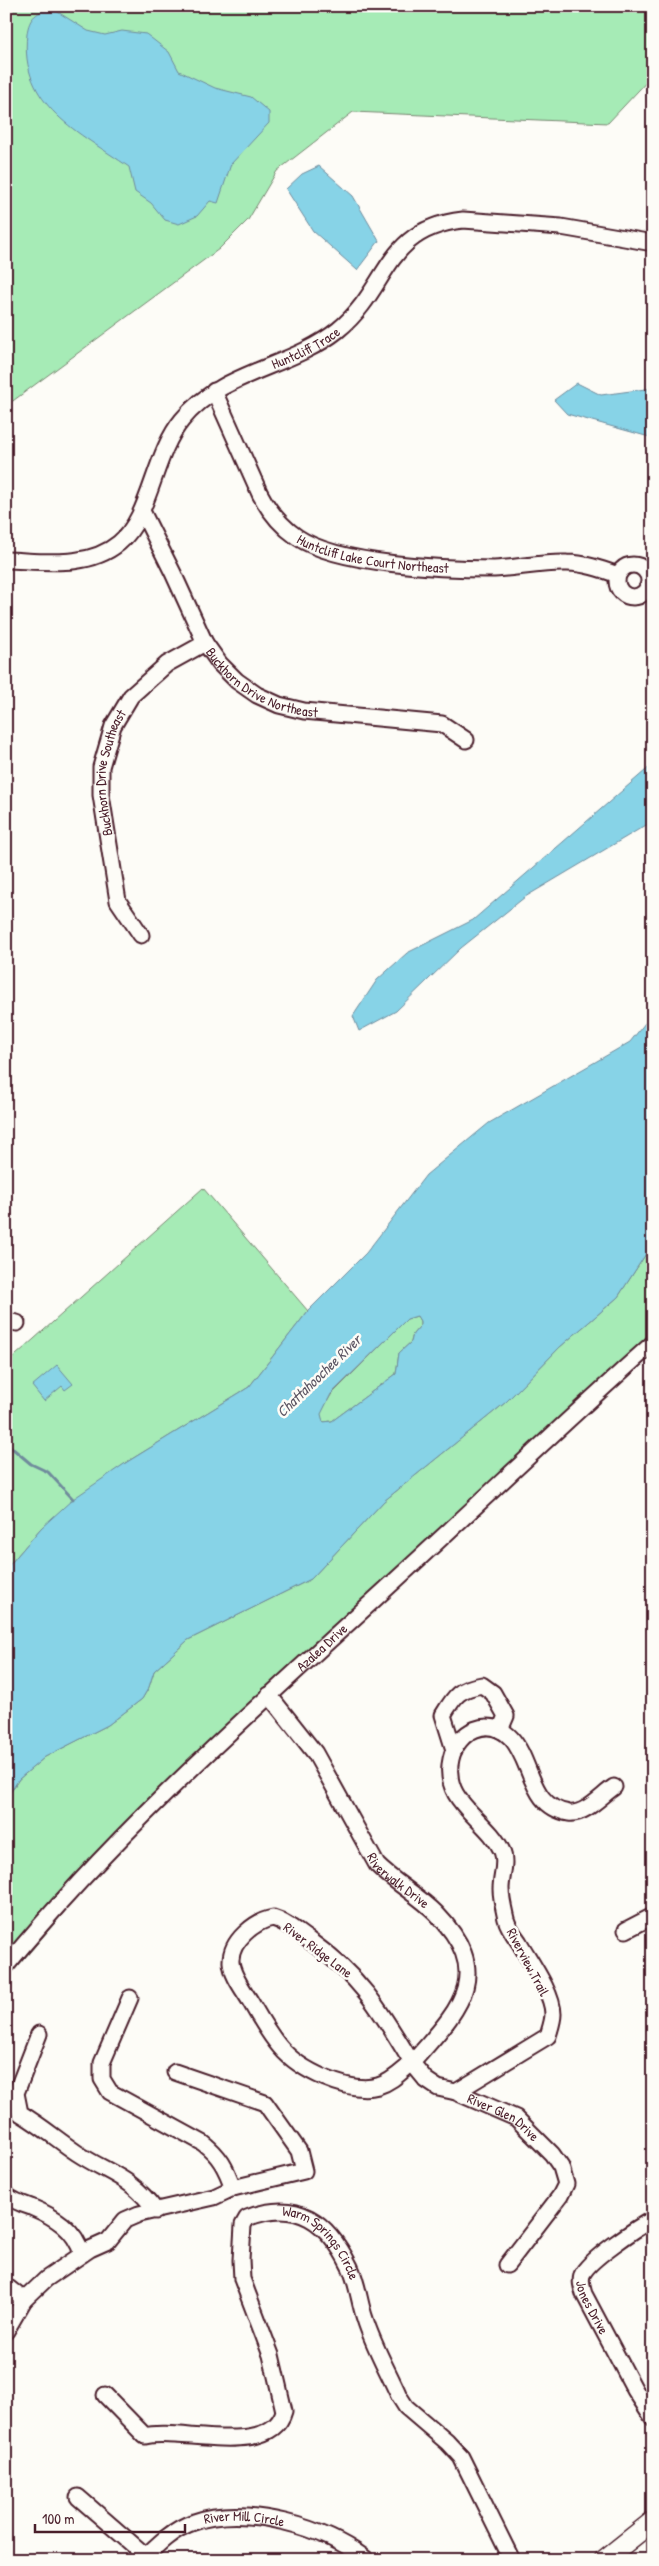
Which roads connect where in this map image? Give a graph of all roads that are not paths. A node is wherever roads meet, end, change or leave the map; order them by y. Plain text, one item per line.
1 (653, 243) edge
2 (214, 391) junction
3 (142, 511) junction
4 (6, 560) edge
5 (618, 575) dead end
6 (205, 643) junction
7 (466, 740) dead end
8 (141, 935) dead end
9 (653, 1343) edge
10 (269, 1695) junction
11 (500, 1730) junction
12 (454, 1750) junction
13 (614, 1787) dead end
14 (653, 1916) edge
15 (626, 1930) dead end
16 (6, 1966) edge
17 (130, 1998) dead end
18 (39, 2034) dead end
19 (412, 2062) junction
20 (175, 2072) dead end
21 (456, 2092) junction
22 (233, 2188) junction
23 (6, 2195) edge
24 (156, 2211) junction
25 (653, 2219) edge
26 (82, 2254) junction
27 (508, 2265) dead end
28 (6, 2286) edge
29 (24, 2300) junction
30 (6, 2331) edge
31 (105, 2395) dead end
32 (653, 2418) edge
33 (78, 2497) dead end
34 (653, 2521) edge
35 (355, 2557) edge
36 (144, 2558) edge
37 (512, 2560) edge
38 (604, 2560) edge

1 - 2 street, Huntcliff Trace
2 - 3 street, Huntcliff Trace
2 - 5 street, Huntcliff Lake Court Northeast
3 - 4 street, Huntcliff Trace
3 - 6 street, Buckhorn Drive Northeast
6 - 7 street, Buckhorn Drive Northeast
6 - 8 street, Buckhorn Drive Southeast
9 - 10 street, Azalea Drive
10 - 16 street, Azalea Drive
10 - 19 street, Riverwalk Drive
11 - 12 street
11 - 12 street
11 - 13 street
12 - 21 street, Riverview Trail
14 - 15 street
17 - 22 street
18 - 24 street
19 - 19 street, River Ridge Lane
19 - 21 street, River Glen Drive
20 - 22 street
21 - 27 street, River Glen Drive
22 - 24 street
23 - 26 street
24 - 26 street
25 - 32 street, Jones Drive
26 - 29 street
28 - 29 street
29 - 30 street
31 - 37 street, Warm Springs Circle
33 - 36 street
34 - 38 main road
35 - 36 street, River Mill Circle

